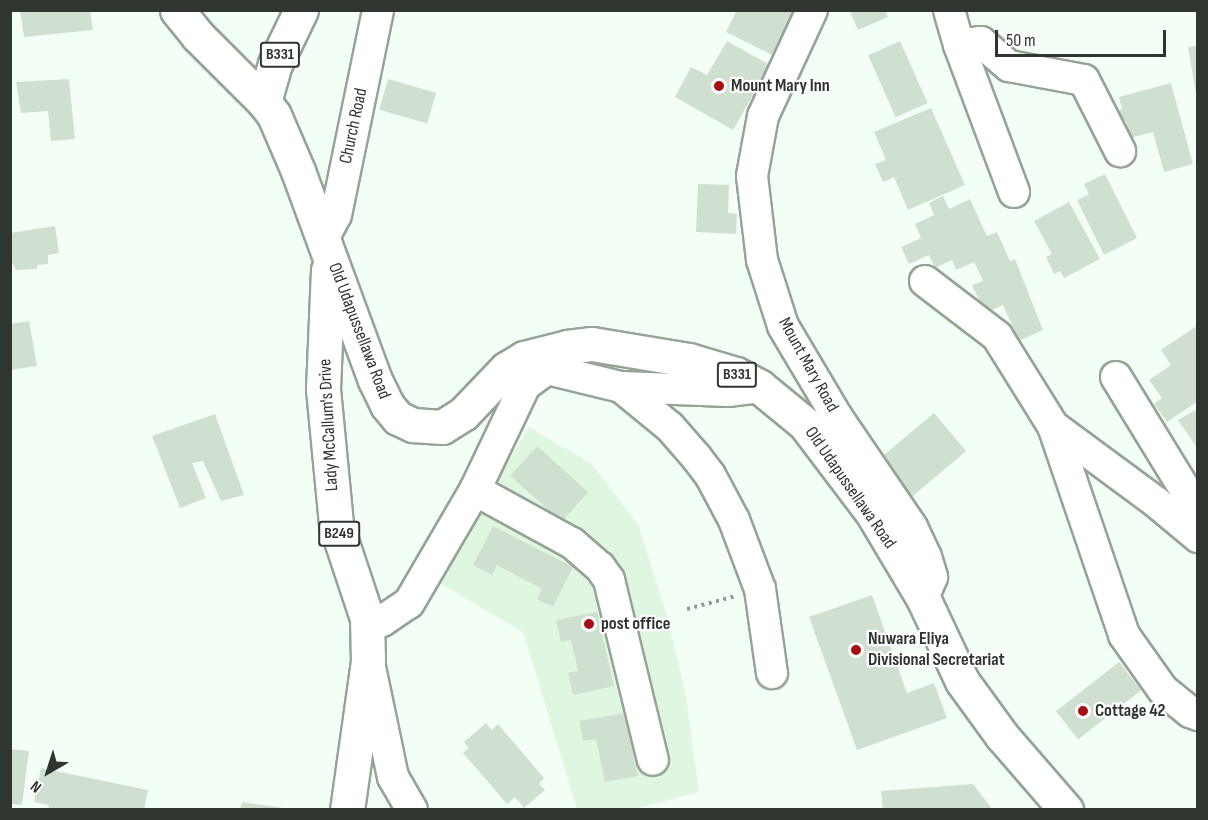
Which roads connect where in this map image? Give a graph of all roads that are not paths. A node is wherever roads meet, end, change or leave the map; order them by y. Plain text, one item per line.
1 (177, 10) edge
2 (301, 10) edge
3 (378, 10) edge
4 (812, 10) edge
5 (949, 10) edge
6 (959, 45) junction
7 (283, 48) junction
8 (228, 67) junction
9 (264, 102) junction
10 (1120, 151) dead end
11 (1014, 192) dead end
12 (326, 246) junction
13 (925, 281) dead end
14 (1116, 377) dead end
15 (621, 387) junction
16 (760, 387) junction
17 (1053, 426) junction
18 (475, 490) junction
19 (1197, 511) edge
20 (1197, 537) edge
21 (923, 598) junction
22 (367, 618) junction
23 (368, 661) junction
24 (772, 673) dead end
25 (1197, 715) edge
26 (653, 760) dead end
27 (351, 806) edge
28 (412, 810) edge
29 (1066, 810) edge

1 - 8 main road, Lady McCallum's Drive / B249
2 - 7 main road, B331
3 - 12 street, Church Road
4 - 21 street, Mount Mary Road
5 - 6 street
6 - 10 street
6 - 11 street
7 - 8 main road, B331
7 - 9 main road, B331
8 - 9 main road, Lady McCallum's Drive / B249
9 - 12 main road, Lady McCallum's Drive / B249
12 - 16 main road, Old Udapussellawa Road / B331
12 - 22 main road, Lady McCallum's Drive / B249
13 - 17 street
14 - 19 street
15 - 16 street
15 - 18 street
15 - 24 street
16 - 21 main road, Old Udapussellawa Road / B331
17 - 20 street
17 - 25 street
18 - 22 street
18 - 26 street
21 - 29 main road, Old Udapussellawa Road / B331
22 - 23 main road, Lady McCallum's Drive / B249
23 - 27 main road, Lady McCallum's Drive / B249
23 - 28 street

